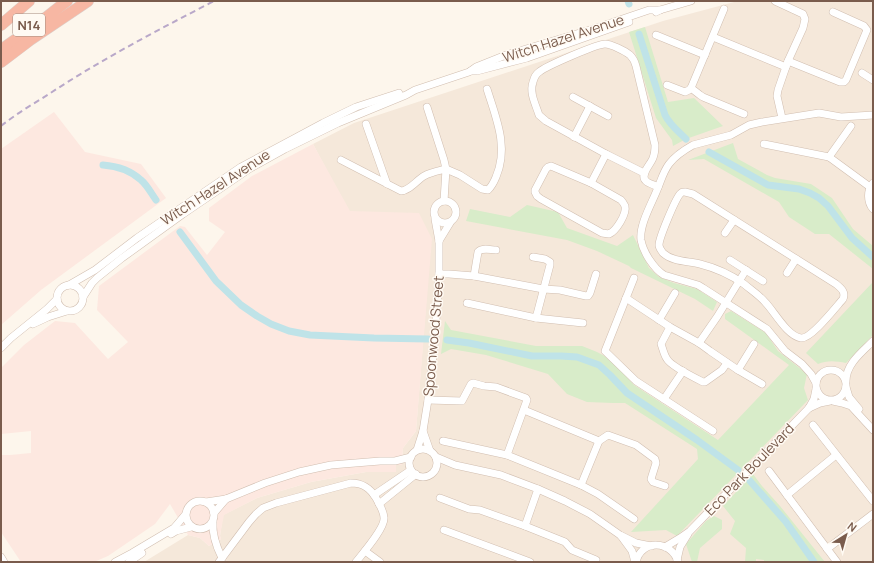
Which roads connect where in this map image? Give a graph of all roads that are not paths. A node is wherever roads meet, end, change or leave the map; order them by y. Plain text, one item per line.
1 (29, 1) edge
2 (57, 1) edge
3 (67, 1) edge
4 (88, 1) edge
5 (691, 1) edge
6 (775, 1) edge
7 (724, 9) dead end
8 (833, 12) dead end
9 (1, 25) edge
10 (656, 35) dead end
11 (713, 37) junction
12 (1, 49) edge
13 (705, 55) junction
14 (1, 62) edge
15 (787, 64) junction
16 (862, 73) dead end
17 (873, 80) edge
18 (667, 86) dead end
19 (691, 88) junction
20 (487, 89) dead end
21 (415, 90) junction
22 (573, 97) dead end
23 (427, 106) dead end
24 (590, 106) junction
25 (744, 114) dead end
26 (873, 115) edge
27 (608, 116) dead end
28 (782, 118) junction
29 (366, 124) dead end
30 (851, 126) dead end
31 (574, 137) junction
32 (764, 144) dead end
33 (606, 154) junction
34 (829, 157) junction
35 (341, 160) dead end
36 (446, 169) junction
37 (644, 173) junction
38 (387, 184) junction
39 (591, 184) junction
40 (871, 185) edge
41 (658, 187) junction
42 (444, 201) junction
43 (873, 209) edge
44 (435, 219) junction
45 (734, 220) junction
46 (450, 223) junction
47 (725, 233) dead end
48 (439, 241) junction
49 (496, 250) dead end
50 (533, 257) dead end
51 (796, 259) junction
52 (730, 260) dead end
53 (746, 270) junction
54 (787, 273) dead end
55 (439, 274) junction
56 (596, 274) dead end
57 (474, 276) junction
58 (634, 278) dead end
59 (740, 281) junction
60 (763, 281) dead end
61 (69, 285) junction
62 (543, 289) junction
63 (675, 293) dead end
64 (83, 297) junction
65 (626, 298) junction
66 (57, 299) junction
67 (726, 302) junction
68 (467, 303) dead end
69 (67, 311) junction
70 (536, 318) junction
71 (659, 320) junction
72 (582, 323) dead end
73 (670, 327) junction
74 (24, 328) junction
75 (873, 341) edge
76 (699, 343) junction
77 (754, 344) dead end
78 (1, 348) edge
79 (727, 363) junction
80 (852, 363) junction
81 (802, 364) junction
82 (738, 370) junction
83 (834, 370) junction
84 (683, 371) junction
85 (824, 372) junction
86 (762, 384) dead end
87 (846, 384) junction
88 (816, 386) junction
89 (664, 399) junction
90 (428, 400) junction
91 (832, 401) junction
92 (808, 408) junction
93 (524, 410) junction
94 (873, 424) edge
95 (812, 425) dead end
96 (873, 430) edge
97 (423, 431) junction
98 (713, 431) dead end
99 (599, 440) junction
100 (443, 441) dead end
101 (417, 450) junction
102 (430, 451) junction
103 (507, 455) junction
104 (836, 455) junction
105 (411, 456) junction
106 (436, 457) junction
107 (395, 461) junction
108 (455, 465) junction
109 (413, 470) junction
110 (435, 470) junction
111 (769, 471) dead end
112 (581, 485) junction
113 (665, 486) dead end
114 (538, 489) junction
115 (374, 495) junction
116 (787, 495) junction
117 (872, 497) edge
118 (440, 498) dead end
119 (226, 499) junction
120 (206, 502) junction
121 (379, 504) junction
122 (214, 513) junction
123 (873, 514) edge
124 (185, 515) junction
125 (634, 519) dead end
126 (213, 522) junction
127 (525, 526) junction
128 (191, 527) junction
129 (201, 530) junction
130 (444, 530) dead end
131 (690, 531) junction
132 (620, 535) junction
133 (215, 544) junction
134 (651, 546) junction
135 (665, 547) junction
136 (827, 549) junction
137 (365, 551) junction
138 (509, 554) junction
139 (1, 557) edge
140 (220, 560) edge
141 (596, 560) dead end
142 (678, 561) edge
143 (4, 562) edge
144 (115, 562) edge
145 (129, 562) edge
146 (356, 562) edge
147 (380, 562) edge
148 (507, 562) edge
149 (530, 562) edge
150 (636, 562) edge
151 (837, 562) edge

1 - 9 highway, N14
2 - 12 highway, N14
3 - 12 highway
4 - 14 highway
5 - 21 street, Witch Hazel Avenue
6 - 15 street
7 - 11 street
8 - 15 street
10 - 13 street
11 - 13 street
11 - 15 street
13 - 19 street
15 - 28 street
16 - 17 street
18 - 19 street
19 - 25 street
20 - 36 street
21 - 61 street, Witch Hazel Avenue
21 - 64 street, Witch Hazel Avenue
22 - 24 street
23 - 36 street
24 - 27 street
24 - 31 street
26 - 28 street
28 - 41 street
29 - 38 street
30 - 34 street
31 - 33 street
31 - 37 street
32 - 34 street
33 - 37 street
33 - 39 street
34 - 40 street
35 - 38 street
36 - 38 street
36 - 42 street
37 - 41 street
39 - 39 street
40 - 43 street
41 - 67 street
42 - 44 street
42 - 46 street
44 - 46 street
44 - 48 street, Spoonwood Street
45 - 47 street
45 - 51 street
45 - 59 street
46 - 48 street
48 - 55 street, Spoonwood Street
49 - 57 street
50 - 62 street
51 - 54 street
51 - 59 street
52 - 53 street
53 - 59 street
53 - 60 street
55 - 57 street
55 - 90 street, Spoonwood Street
56 - 62 street
57 - 62 street
58 - 65 street
59 - 67 street
61 - 64 street
61 - 66 street
62 - 70 street
63 - 71 street
64 - 69 street
65 - 71 street
65 - 89 street
66 - 69 street
66 - 74 street
67 - 76 street
67 - 81 street
68 - 70 street
69 - 74 street
70 - 72 street
71 - 73 street
73 - 76 street
73 - 84 street
74 - 78 street
75 - 80 street
76 - 79 street
77 - 82 street
79 - 82 street
79 - 84 street
80 - 83 street
80 - 87 street
81 - 85 street
81 - 88 street
82 - 86 street
83 - 85 street
83 - 87 street
84 - 89 street
85 - 88 street
87 - 91 street
87 - 94 street
88 - 91 street
88 - 92 street, Eco Park Boulevard
89 - 98 street
90 - 93 street
90 - 97 street, Spoonwood Street
91 - 92 street, Eco Park Boulevard
91 - 96 street
92 - 131 street, Eco Park Boulevard
93 - 99 street
93 - 103 street
95 - 104 street
97 - 101 street, Spoonwood Street
97 - 102 street, Spoonwood Street
99 - 112 street
99 - 113 street
100 - 103 street
101 - 102 street
101 - 105 street
102 - 106 street
103 - 112 street
104 - 116 street
104 - 117 street
105 - 107 street
105 - 109 street
106 - 108 street
106 - 110 street
107 - 109 street
107 - 119 street
108 - 110 street
108 - 114 street
109 - 110 street
109 - 115 street
109 - 121 street
111 - 116 street
112 - 125 street
114 - 127 street
114 - 132 street
115 - 121 street
115 - 140 street
116 - 136 street
118 - 127 street
119 - 120 street
119 - 122 street
120 - 122 street
120 - 124 street
121 - 137 street
122 - 126 street
123 - 136 street
124 - 128 street
124 - 144 street
126 - 129 street
126 - 133 street
127 - 141 street
128 - 129 street
128 - 145 street
129 - 133 street
130 - 138 street
131 - 135 street, Eco Park Boulevard
131 - 142 street, Eco Park Boulevard
132 - 134 street
132 - 150 street
133 - 140 street
134 - 135 street
134 - 150 street
135 - 142 street
136 - 151 street
137 - 146 street
137 - 147 street
138 - 148 street
138 - 149 street
139 - 143 street

